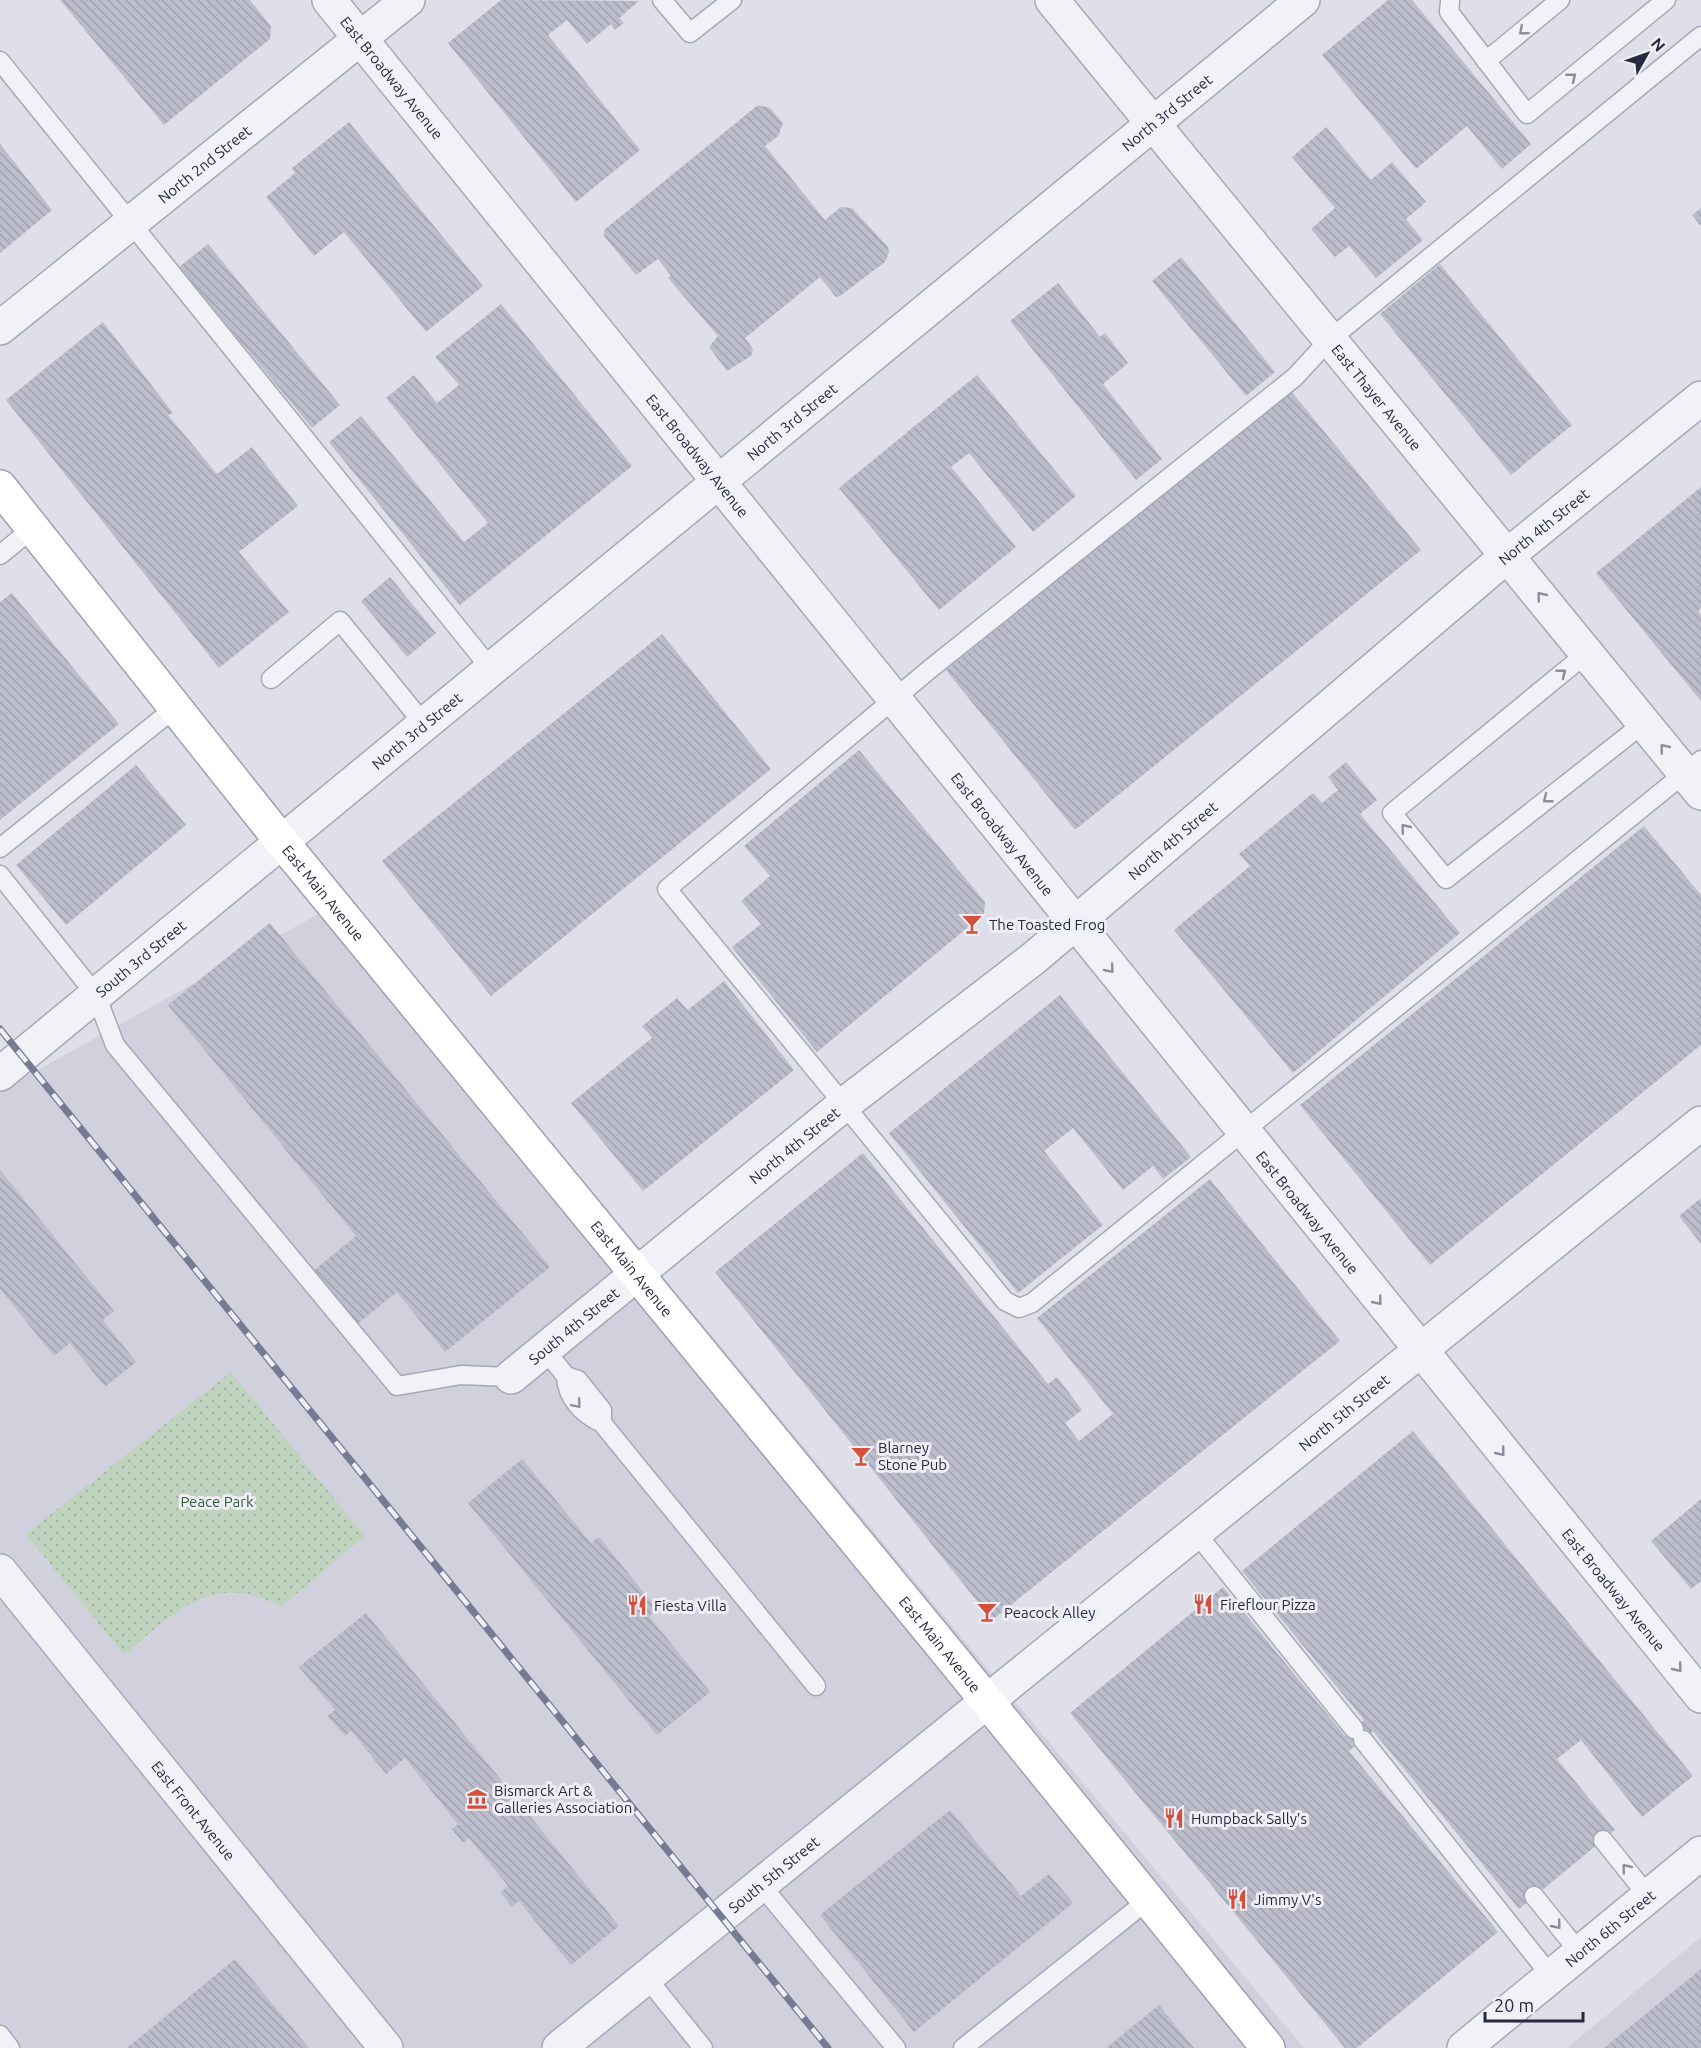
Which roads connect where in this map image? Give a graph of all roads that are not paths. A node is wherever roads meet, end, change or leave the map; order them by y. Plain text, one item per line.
1 (329, 0) edge
2 (408, 0) edge
3 (662, 0) edge
4 (732, 0) edge
5 (1052, 0) edge
6 (1303, 0) edge
7 (1560, 0) edge
8 (1666, 0) edge
9 (1450, 3) edge
10 (1701, 36) edge
11 (361, 39) junction
12 (0, 61) edge
13 (1486, 61) junction
14 (1151, 122) junction
15 (131, 223) junction
16 (0, 328) edge
17 (1329, 340) junction
18 (1701, 398) edge
19 (721, 482) junction
20 (0, 487) edge
21 (33, 528) junction
22 (0, 555) edge
23 (1508, 555) junction
24 (1587, 653) junction
25 (491, 669) junction
26 (271, 679) dead end
27 (895, 698) junction
28 (175, 708) junction
29 (1644, 723) junction
30 (424, 724) junction
31 (1696, 775) edge
32 (282, 843) junction
33 (0, 848) edge
34 (0, 875) edge
35 (1073, 924) junction
36 (96, 995) junction
37 (0, 1074) edge
38 (842, 1106) junction
39 (1701, 1123) edge
40 (1243, 1131) junction
41 (636, 1275) junction
42 (544, 1349) junction
43 (1420, 1352) junction
44 (511, 1377) joint
45 (1196, 1533) junction
46 (0, 1571) edge
47 (816, 1686) dead end
48 (1701, 1696) edge
49 (987, 1701) junction
50 (1603, 1840) dead end
51 (1701, 1853) edge
52 (760, 1884) junction
53 (1534, 1896) dead end
54 (1648, 1896) junction
55 (1148, 1900) junction
56 (1580, 1953) junction
57 (1551, 1976) junction
58 (646, 1977) junction
59 (0, 2035) edge
60 (10, 2048) edge
61 (387, 2048) edge
62 (559, 2048) edge
63 (703, 2048) edge
64 (896, 2048) edge
65 (963, 2048) edge
66 (1268, 2048) edge
67 (1464, 2048) edge

1 - 11 street, East Broadway Avenue
2 - 11 street, North 2nd Street
3 - 4 lane
5 - 14 street, East Thayer Avenue
6 - 14 street, North 3rd Street
7 -> 13 lane
13 -> 8 lane
9 - 13 lane
10 - 17 lane
11 - 15 street, North 2nd Street
11 - 19 street, East Broadway Avenue
12 - 15 lane
14 - 17 street, East Thayer Avenue
14 - 19 street, North 3rd Street
15 - 16 street, North 2nd Street
15 - 25 lane
17 - 23 street, East Thayer Avenue
17 - 27 lane
18 - 23 street, North 4th Street
19 - 25 street, North 3rd Street
19 - 27 street, East Broadway Avenue
20 - 21 main road, East Main Avenue
21 - 22 lane
21 - 28 main road, East Main Avenue
24 -> 23 street, East Thayer Avenue
23 - 35 street, North 4th Street
24 - 29 street, East Thayer Avenue
29 -> 24 lane
25 - 30 street, North 3rd Street
26 - 30 lane
27 - 35 street, East Broadway Avenue
27 - 38 lane
28 - 32 main road, East Main Avenue
28 - 33 lane
31 -> 29 street, East Thayer Avenue
30 - 32 street, North 3rd Street
31 - 40 lane
32 - 36 street, South 3rd Street
32 - 41 main road, East Main Avenue
34 - 36 lane
35 - 38 street, North 4th Street
35 -> 40 street, East Broadway Avenue
36 - 37 street, South 3rd Street
36 - 44 lane
38 - 40 lane
38 - 41 street, North 4th Street
39 - 43 street, North 5th Street
40 -> 43 street, East Broadway Avenue
41 - 42 street, South 4th Street
41 - 49 main road, East Main Avenue
42 - 44 street, South 4th Street
42 - 47 lane
43 - 45 street, North 5th Street
43 -> 48 street, East Broadway Avenue
45 - 49 street, North 5th Street
45 - 57 lane
46 - 61 street, East Front Avenue
49 - 52 street, South 5th Street
49 - 55 main road, East Main Avenue
54 -> 50 lane
51 - 54 street, North 6th Street
52 - 58 street, South 5th Street
52 - 64 lane
53 -> 56 lane
54 - 56 street, North 6th Street
55 - 65 lane
55 - 66 main road, East Main Avenue
56 - 57 street, North 6th Street
57 - 67 street, North 6th Street
58 - 62 street, South 5th Street
58 - 63 lane
59 - 60 lane

